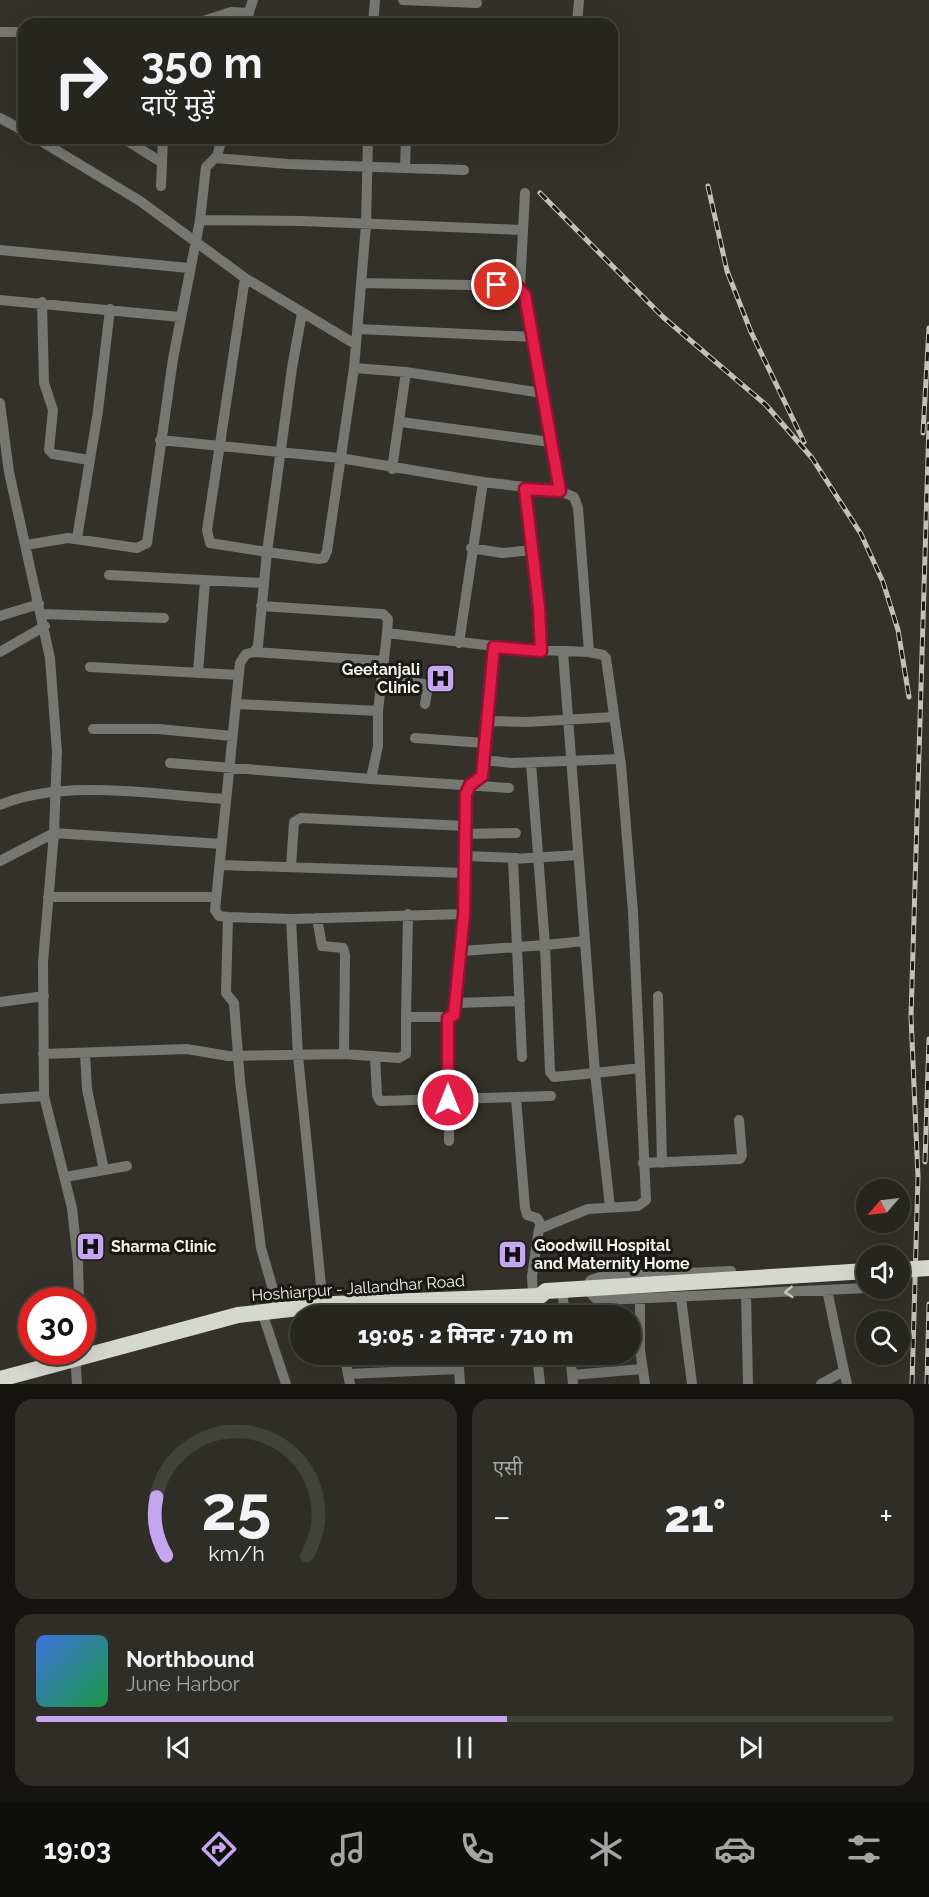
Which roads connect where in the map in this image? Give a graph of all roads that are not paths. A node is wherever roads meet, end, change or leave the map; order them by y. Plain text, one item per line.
1 (375, 0) edge
2 (403, 0) edge
3 (579, 0) edge
4 (477, 3) dead end
5 (254, 4) edge
6 (212, 18) edge
7 (248, 18) edge
8 (374, 18) edge
9 (578, 18) edge
10 (0, 32) edge
11 (18, 32) edge
12 (0, 118) edge
13 (18, 128) edge
14 (46, 144) edge
15 (132, 144) edge
16 (163, 144) edge
17 (220, 144) edge
18 (368, 144) edge
19 (406, 144) edge
20 (215, 158) junction
21 (161, 162) junction
22 (367, 167) junction
23 (405, 168) junction
24 (464, 170) dead end
25 (161, 186) dead end
26 (525, 193) dead end
27 (200, 220) junction
28 (366, 225) junction
29 (523, 230) junction
30 (195, 240) junction
31 (0, 250) edge
32 (189, 268) junction
33 (244, 278) junction
34 (361, 283) junction
35 (520, 287) junction
36 (0, 300) edge
37 (42, 302) junction
38 (110, 309) junction
39 (302, 314) junction
40 (180, 317) junction
41 (358, 329) junction
42 (533, 337) junction
43 (355, 344) junction
44 (354, 368) junction
45 (406, 372) junction
46 (542, 393) junction
47 (0, 403) edge
48 (401, 422) junction
49 (160, 440) junction
50 (550, 442) junction
51 (221, 447) junction
52 (280, 454) junction
53 (340, 458) junction
54 (89, 460) junction
55 (392, 469) junction
56 (483, 482) junction
57 (525, 489) junction
58 (560, 491) junction
59 (77, 538) junction
60 (26, 545) junction
61 (471, 548) junction
62 (532, 550) junction
63 (267, 552) junction
64 (110, 575) dead end
65 (205, 581) junction
66 (262, 583) junction
67 (261, 606) junction
68 (40, 609) junction
69 (0, 616) edge
70 (164, 618) dead end
71 (45, 626) junction
72 (387, 633) junction
73 (459, 643) junction
74 (494, 647) junction
75 (541, 651) junction
76 (0, 652) edge
77 (254, 652) junction
78 (563, 652) junction
79 (589, 652) junction
80 (384, 661) junction
81 (90, 667) dead end
82 (198, 673) junction
83 (239, 675) junction
84 (381, 679) junction
85 (237, 704) junction
86 (426, 704) dead end
87 (378, 711) junction
88 (614, 717) junction
89 (568, 720) junction
90 (487, 721) junction
91 (93, 729) dead end
92 (232, 736) junction
93 (415, 738) dead end
94 (485, 743) junction
95 (620, 759) junction
96 (483, 760) junction
97 (571, 762) junction
98 (170, 763) dead end
99 (531, 763) junction
100 (229, 768) junction
101 (371, 779) junction
102 (470, 785) junction
103 (509, 788) dead end
104 (56, 794) junction
105 (225, 800) junction
106 (0, 805) edge
107 (465, 830) junction
108 (54, 833) junction
109 (516, 833) dead end
110 (222, 844) junction
111 (578, 855) junction
112 (466, 856) junction
113 (539, 856) junction
114 (516, 858) junction
115 (0, 861) edge
116 (220, 865) junction
117 (291, 867) junction
118 (466, 873) junction
119 (48, 897) junction
120 (216, 897) junction
121 (408, 914) junction
122 (464, 914) junction
123 (228, 917) junction
124 (317, 918) junction
125 (291, 919) junction
126 (585, 941) junction
127 (545, 945) junction
128 (517, 947) junction
129 (462, 951) junction
130 (44, 996) junction
131 (658, 996) dead end
132 (520, 1001) junction
133 (0, 1002) edge
134 (456, 1003) junction
135 (406, 1017) junction
136 (448, 1018) junction
137 (85, 1053) junction
138 (43, 1054) junction
139 (344, 1054) junction
140 (239, 1056) junction
141 (298, 1056) junction
142 (375, 1056) junction
143 (522, 1058) dead end
144 (640, 1068) junction
145 (595, 1073) junction
146 (44, 1096) junction
147 (551, 1096) dead end
148 (516, 1098) junction
149 (0, 1100) edge
150 (448, 1100) junction
151 (662, 1116) junction
152 (642, 1117) junction
153 (739, 1120) dead end
154 (449, 1141) dead end
155 (643, 1163) junction
156 (662, 1163) junction
157 (127, 1167) dead end
158 (104, 1170) junction
159 (65, 1177) junction
160 (610, 1207) junction
161 (542, 1227) junction
162 (856, 1265) edge
163 (929, 1268) edge
164 (910, 1269) edge
165 (856, 1273) edge
166 (78, 1287) edge
167 (586, 1288) junction
168 (856, 1289) edge
169 (543, 1290) junction
170 (827, 1290) junction
171 (746, 1294) junction
172 (681, 1298) junction
173 (276, 1300) junction
174 (640, 1300) junction
175 (331, 1305) edge
176 (465, 1305) edge
177 (538, 1305) edge
178 (556, 1305) edge
179 (290, 1309) edge
180 (262, 1312) junction
181 (96, 1346) edge
182 (96, 1347) edge
183 (18, 1363) edge
184 (38, 1365) edge
185 (75, 1365) edge
186 (459, 1365) edge
187 (538, 1365) edge
188 (0, 1367) edge
189 (459, 1369) junction
190 (642, 1369) junction
191 (844, 1371) junction
192 (0, 1379) edge
193 (349, 1379) edge
194 (573, 1379) edge
195 (77, 1384) edge
196 (286, 1384) edge
197 (460, 1384) edge
198 (540, 1384) edge
199 (645, 1384) edge
200 (692, 1384) edge
201 (748, 1384) edge
202 (821, 1384) edge
203 (847, 1384) edge

1 - 8 street
2 - 4 street
3 - 9 street
5 - 6 street
5 - 7 street
10 - 11 street
12 - 13 street
14 - 30 street
15 - 21 street
16 - 21 street
17 - 20 street
18 - 22 street
19 - 23 street
20 - 22 street
20 - 27 street
21 - 25 street
22 - 23 street
22 - 28 street
23 - 24 street
26 - 29 street
27 - 28 street
27 - 30 street
28 - 29 street
28 - 34 street
29 - 35 street
30 - 32 street
30 - 33 street
31 - 32 street
32 - 40 street
33 - 39 street
33 - 51 street
34 - 35 street
34 - 41 street
35 - 42 street
36 - 37 street
37 - 38 street
37 - 54 street
38 - 40 street
38 - 54 street
39 - 43 street
39 - 52 street
40 - 49 street
41 - 42 street
41 - 43 street
42 - 46 street
43 - 44 street
44 - 45 street
44 - 53 street
45 - 46 street
45 - 48 street
46 - 50 street
47 - 60 street
48 - 50 street
48 - 55 street
49 - 51 street
49 - 59 street
50 - 58 street
51 - 52 street
51 - 63 street
52 - 53 street
52 - 63 street
53 - 55 street
53 - 63 street
54 - 59 street
55 - 56 street
56 - 57 street
56 - 61 street
57 - 58 street
57 - 62 street
58 - 79 street
59 - 60 street
60 - 68 street
61 - 62 street
61 - 73 street
62 - 75 street
63 - 66 street
64 - 65 street
65 - 66 street
65 - 82 street
66 - 67 street
67 - 72 street
67 - 77 street
68 - 69 street
68 - 70 street
68 - 71 street
71 - 76 street
71 - 104 street
72 - 73 street
72 - 80 street
73 - 74 street
74 - 75 street
74 - 90 street
75 - 78 street
77 - 80 street
77 - 83 street
78 - 79 street
78 - 89 street
79 - 88 street
80 - 84 street
81 - 82 street
82 - 83 street
83 - 85 street
84 - 86 street
84 - 87 street
85 - 87 street
85 - 92 street
87 - 101 street
88 - 89 street
88 - 95 street
89 - 90 street
89 - 97 street
90 - 94 street
91 - 92 street
92 - 100 street
93 - 94 street
94 - 96 street
95 - 97 street
95 - 144 street
96 - 99 street
96 - 102 street
97 - 99 street
97 - 111 street
98 - 100 street
99 - 113 street
100 - 101 street
100 - 105 street
101 - 102 street
102 - 103 street
102 - 107 street
104 - 105 street
104 - 106 street
104 - 108 street
105 - 110 street
107 - 109 street
107 - 112 street
107 - 117 street
108 - 110 street
108 - 115 street
108 - 119 street
110 - 116 street
111 - 113 street
111 - 126 street
112 - 114 street
112 - 118 street
113 - 114 street
113 - 127 street
114 - 128 street
116 - 117 street
116 - 120 street
117 - 118 street
118 - 122 street
119 - 120 street
119 - 130 street
120 - 123 street
121 - 122 street
121 - 124 street
121 - 135 street
122 - 129 street
123 - 125 street
123 - 140 street
124 - 125 street
124 - 139 street
125 - 141 street
126 - 127 street
126 - 145 street
127 - 128 street
127 - 145 street
128 - 129 street
128 - 132 street
129 - 134 street
130 - 133 street
130 - 138 street
131 - 151 street
132 - 134 street
132 - 143 street
134 - 136 street
135 - 136 street
135 - 142 street
136 - 150 street
137 - 138 street
137 - 140 street
137 - 158 street
138 - 146 street
139 - 141 street
139 - 142 street
140 - 141 street
140 - 173 street
141 - 175 street
142 - 150 street
144 - 145 street
144 - 152 street
145 - 160 street
146 - 149 street
146 - 159 street
147 - 148 street
148 - 150 street
148 - 161 street
150 - 154 street
151 - 152 street
151 - 156 street
152 - 155 street
153 - 156 street
155 - 156 street
155 - 160 street
157 - 158 street
158 - 159 street
159 - 166 street
160 - 161 street
161 - 169 street
162 - 167 street
163 - 164 highway, bridge
165 - 167 highway, Hoshiarpur - Jallandhar Road
167 - 169 highway, Hoshiarpur - Jallandhar Road
167 - 174 street
168 - 170 street
169 - 175 highway, Hoshiarpur - Jallandhar Road
169 - 176 highway, Hoshiarpur - Jallandhar Road
169 - 177 street
169 - 178 street
170 -> 171 street
170 - 191 street
171 - 172 street
171 - 201 street
172 - 174 street
172 - 200 street
173 - 175 highway, Hoshiarpur - Jallandhar Road
173 - 181 highway, Hoshiarpur - Jallandhar Road
174 - 190 street
179 - 180 highway, Hoshiarpur - Jallandhar Road
180 - 182 highway, Hoshiarpur - Jallandhar Road
180 - 196 street
183 - 188 highway, Hoshiarpur - Jallandhar Road
184 - 192 highway, Hoshiarpur - Jallandhar Road
185 - 195 street
186 - 189 street
187 - 198 street
189 - 193 street
189 - 197 street
190 - 194 street
190 - 199 street
191 - 202 street
191 - 203 street

